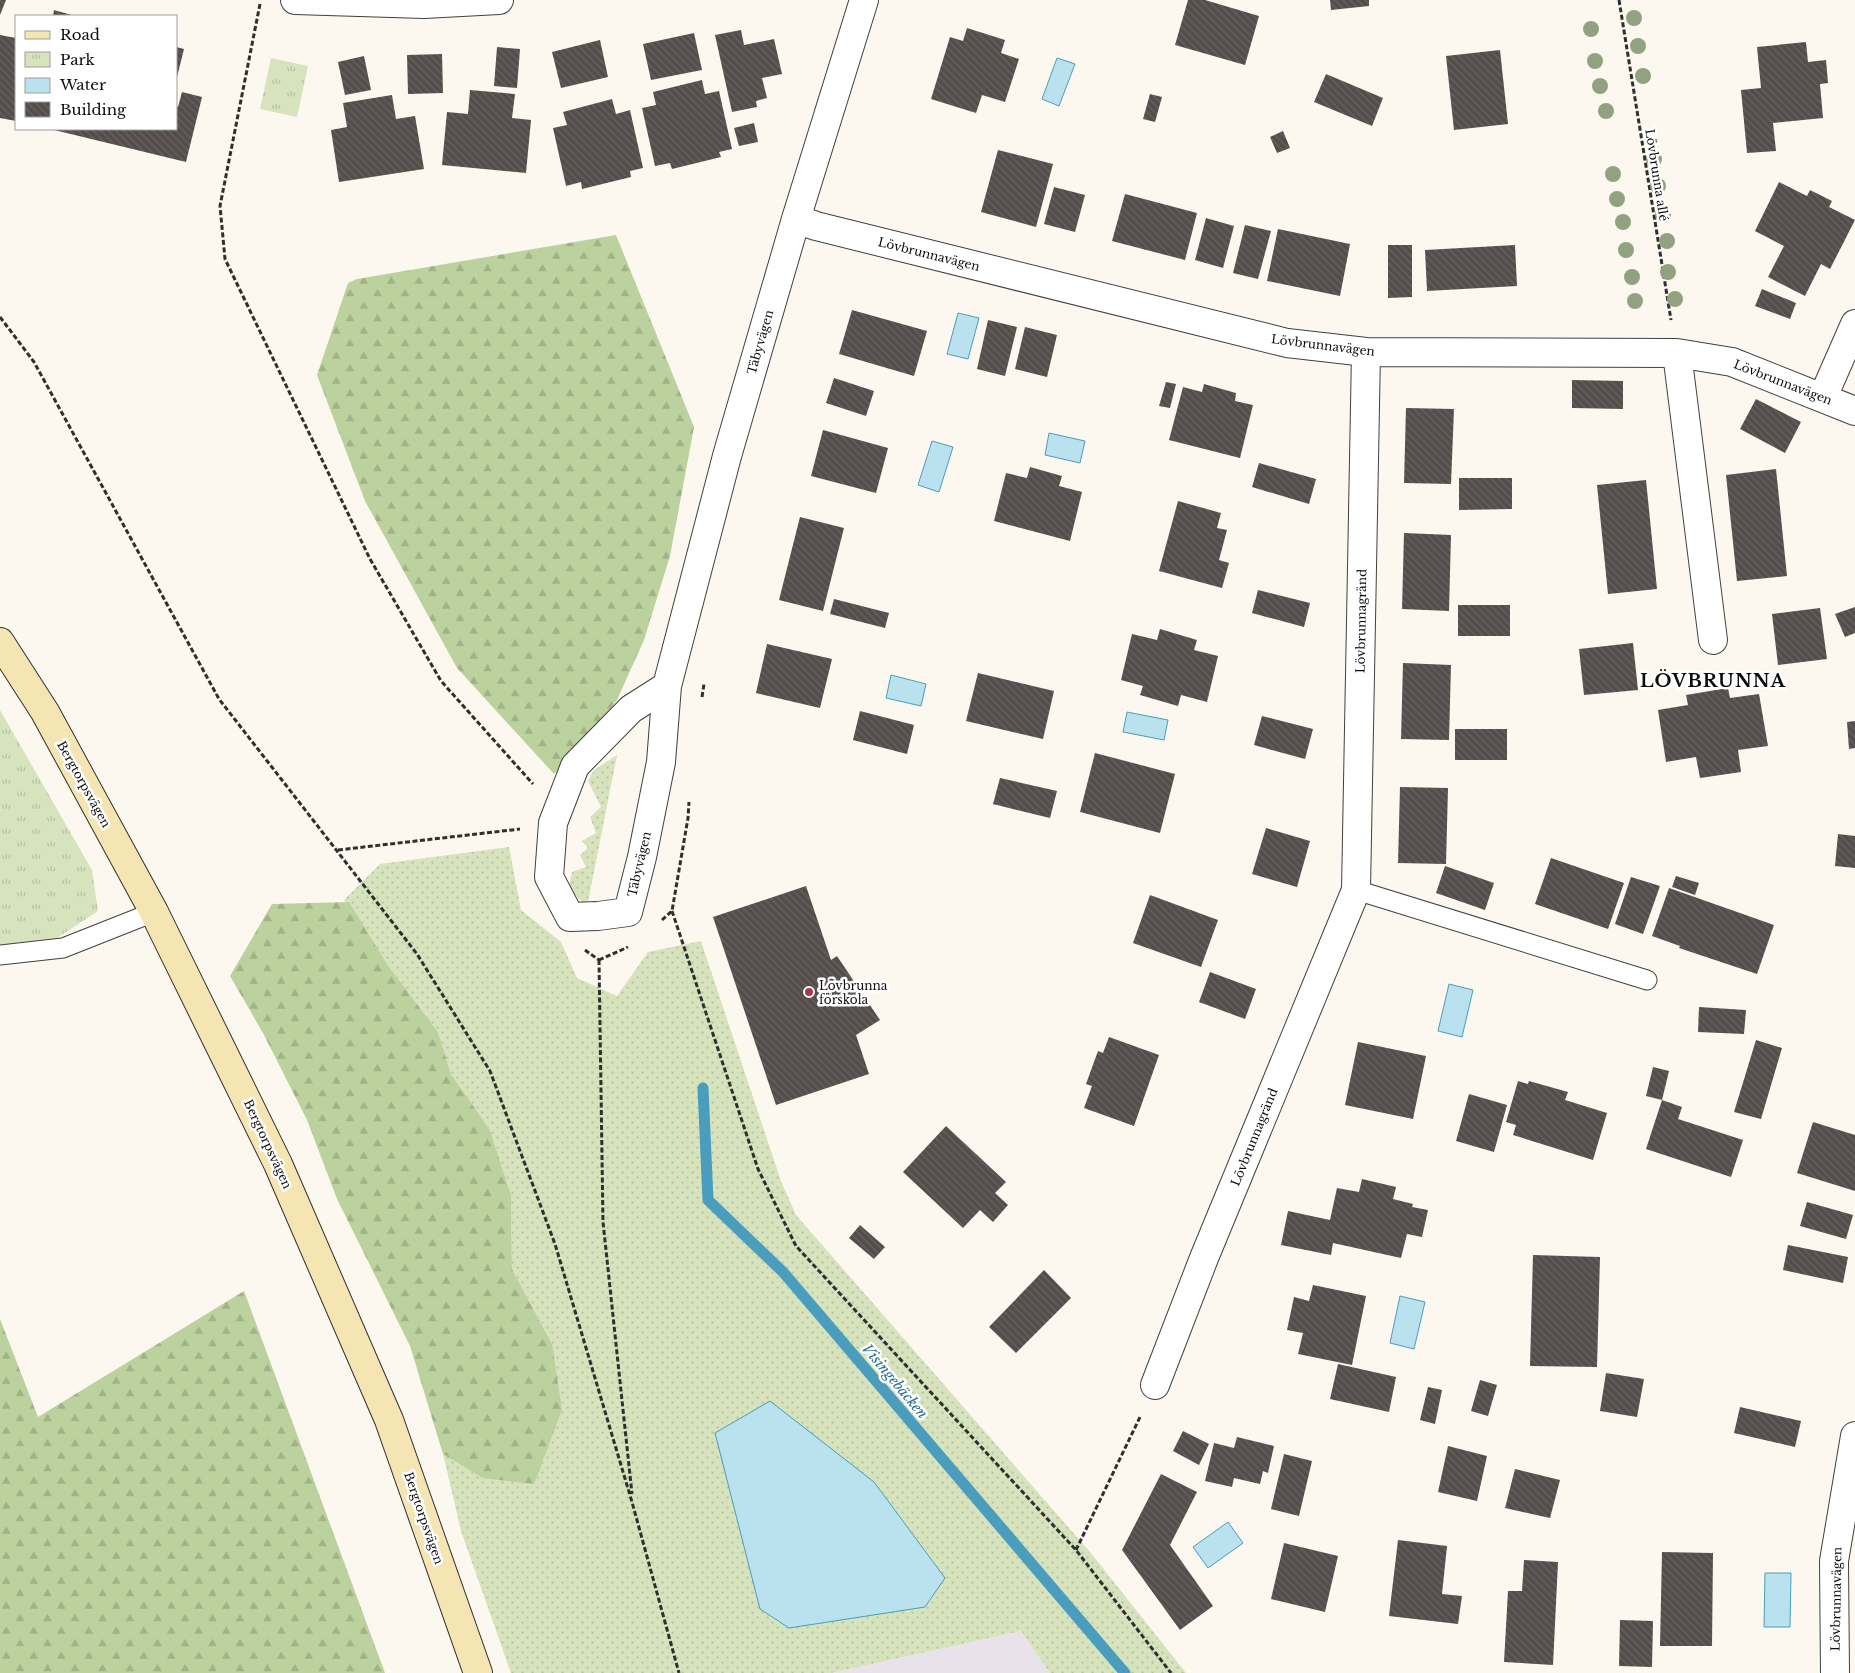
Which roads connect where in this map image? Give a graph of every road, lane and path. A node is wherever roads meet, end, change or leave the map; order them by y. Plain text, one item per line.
1 (261, 0) edge
2 (295, 0) edge
3 (499, 0) edge
4 (864, 0) edge
5 (1620, 0) edge
6 (796, 218) junction
7 (0, 317) edge
8 (1855, 324) edge
9 (1366, 352) junction
10 (1677, 353) junction
11 (1823, 397) junction
12 (1855, 411) edge
13 (1713, 640) dead end
14 (0, 642) edge
15 (667, 686) junction
16 (537, 789) dead end
17 (522, 828) dead end
18 (337, 850) junction
19 (1356, 890) junction
20 (672, 911) dead end
21 (154, 912) junction
22 (0, 955) edge
23 (599, 960) dead end
24 (1647, 980) dead end
25 (1156, 1385) joint
26 (1855, 1436) edge
27 (632, 1502) junction
28 (1076, 1550) junction
29 (478, 1673) edge
30 (679, 1673) edge
31 (1171, 1673) edge
32 (1835, 1673) edge

1 - 16 path
2 - 3 street
4 - 6 street, Täbyvägen
5 - 10 path, Lövbrunna allé
6 - 9 street, Lövbrunnavägen
6 - 15 street, Täbyvägen
7 - 18 path
8 - 11 street
9 - 10 street, Lövbrunnavägen
9 - 19 street, Lövbrunnagränd
10 - 11 street, Lövbrunnavägen
10 - 13 street
11 - 12 street, Lövbrunnavägen
14 - 21 main road, Bergtorpsvägen
15 - 15 street, Täbyvägen
17 - 18 path
18 - 27 path
19 - 24 lane
19 - 25 street, Lövbrunnagränd
20 - 28 path
21 - 22 lane
21 - 29 main road, Bergtorpsvägen
23 - 27 path
25 - 28 path
26 - 32 street, Lövbrunnavägen
27 - 30 path
28 - 31 path

